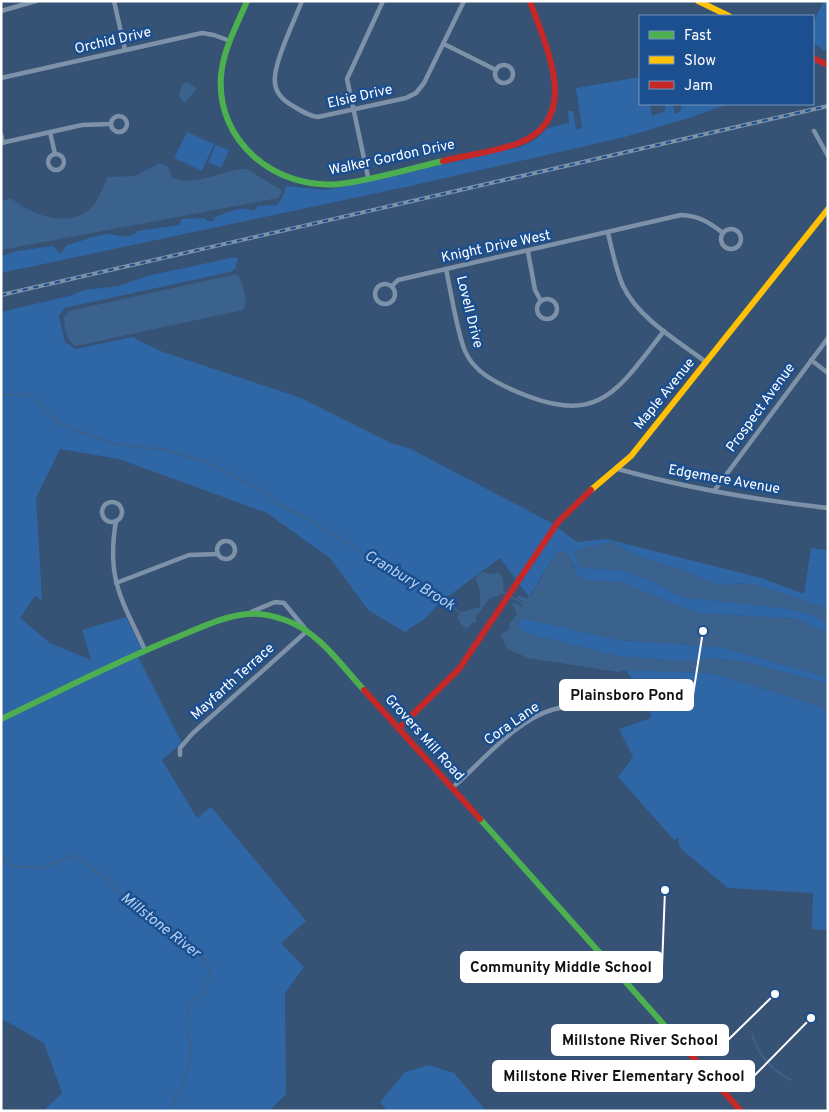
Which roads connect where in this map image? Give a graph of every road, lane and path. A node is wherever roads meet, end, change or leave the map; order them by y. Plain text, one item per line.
1 (36, 1) edge
2 (114, 1) edge
3 (247, 1) edge
4 (302, 1) edge
5 (383, 1) edge
6 (464, 1) edge
7 (530, 1) edge
8 (698, 1) edge
9 (1, 11) edge
10 (727, 15) edge
11 (230, 41) junction
12 (444, 44) junction
13 (125, 50) junction
14 (814, 59) edge
15 (828, 66) edge
16 (496, 70) dead end
17 (1, 78) edge
18 (353, 110) junction
19 (110, 124) dead end
20 (814, 131) dead end
21 (50, 132) junction
22 (1, 134) edge
23 (2, 143) edge
24 (54, 154) dead end
25 (828, 156) edge
26 (368, 177) junction
27 (828, 209) edge
28 (723, 233) junction
29 (608, 234) junction
30 (528, 252) junction
31 (446, 269) junction
32 (392, 286) junction
33 (541, 301) junction
34 (664, 331) junction
35 (828, 338) edge
36 (811, 360) junction
37 (706, 362) junction
38 (828, 373) edge
39 (618, 469) junction
40 (714, 491) junction
41 (828, 508) edge
42 (116, 521) junction
43 (218, 554) junction
44 (116, 583) junction
45 (248, 614) junction
46 (307, 631) junction
47 (145, 650) junction
48 (628, 707) dead end
49 (1, 718) edge
50 (399, 728) junction
51 (180, 755) dead end
52 (452, 788) junction
53 (741, 1111) edge

1 - 9 street
2 - 13 street
3 - 11 street, Walker Gordon Drive
4 - 18 street, Elsie Drive
5 - 18 street
6 - 12 street, Elsie Drive
7 - 26 street, Walker Gordon Drive
8 - 10 street
11 - 13 street, Orchid Drive
11 - 26 street, Walker Gordon Drive
12 - 16 street
12 - 18 street, Elsie Drive
13 - 17 street, Orchid Drive
14 - 15 street
18 - 26 street
19 - 21 street
20 - 25 street
21 - 23 street
21 - 24 street
22 - 23 street
27 - 37 street, Maple Avenue
28 - 28 street
28 - 29 street, Knight Drive West
29 - 30 street, Knight Drive West
29 - 34 street
30 - 31 street, Knight Drive West
30 - 33 street
31 - 32 street, Knight Drive West
31 - 34 street, Lovell Drive
32 - 32 street
33 - 33 street
34 - 37 street
35 - 36 street, Prospect Avenue
36 - 38 street
36 - 40 street, Prospect Avenue
37 - 39 street, Maple Avenue
39 - 40 street, Edgemere Avenue
39 - 50 street, Maple Avenue
40 - 41 street, Edgemere Avenue
42 - 42 street
42 - 44 street
43 - 43 street
43 - 44 street
44 - 47 street
45 - 46 street, Grovers Mill Road
45 - 46 street
45 - 47 street, Grovers Mill Road
46 - 50 street, Grovers Mill Road
46 - 51 street, Mayfarth Terrace
47 - 49 street, Grovers Mill Road
48 - 52 street, Cora Lane
50 - 52 street, Grovers Mill Road
52 - 53 street, Grovers Mill Road

